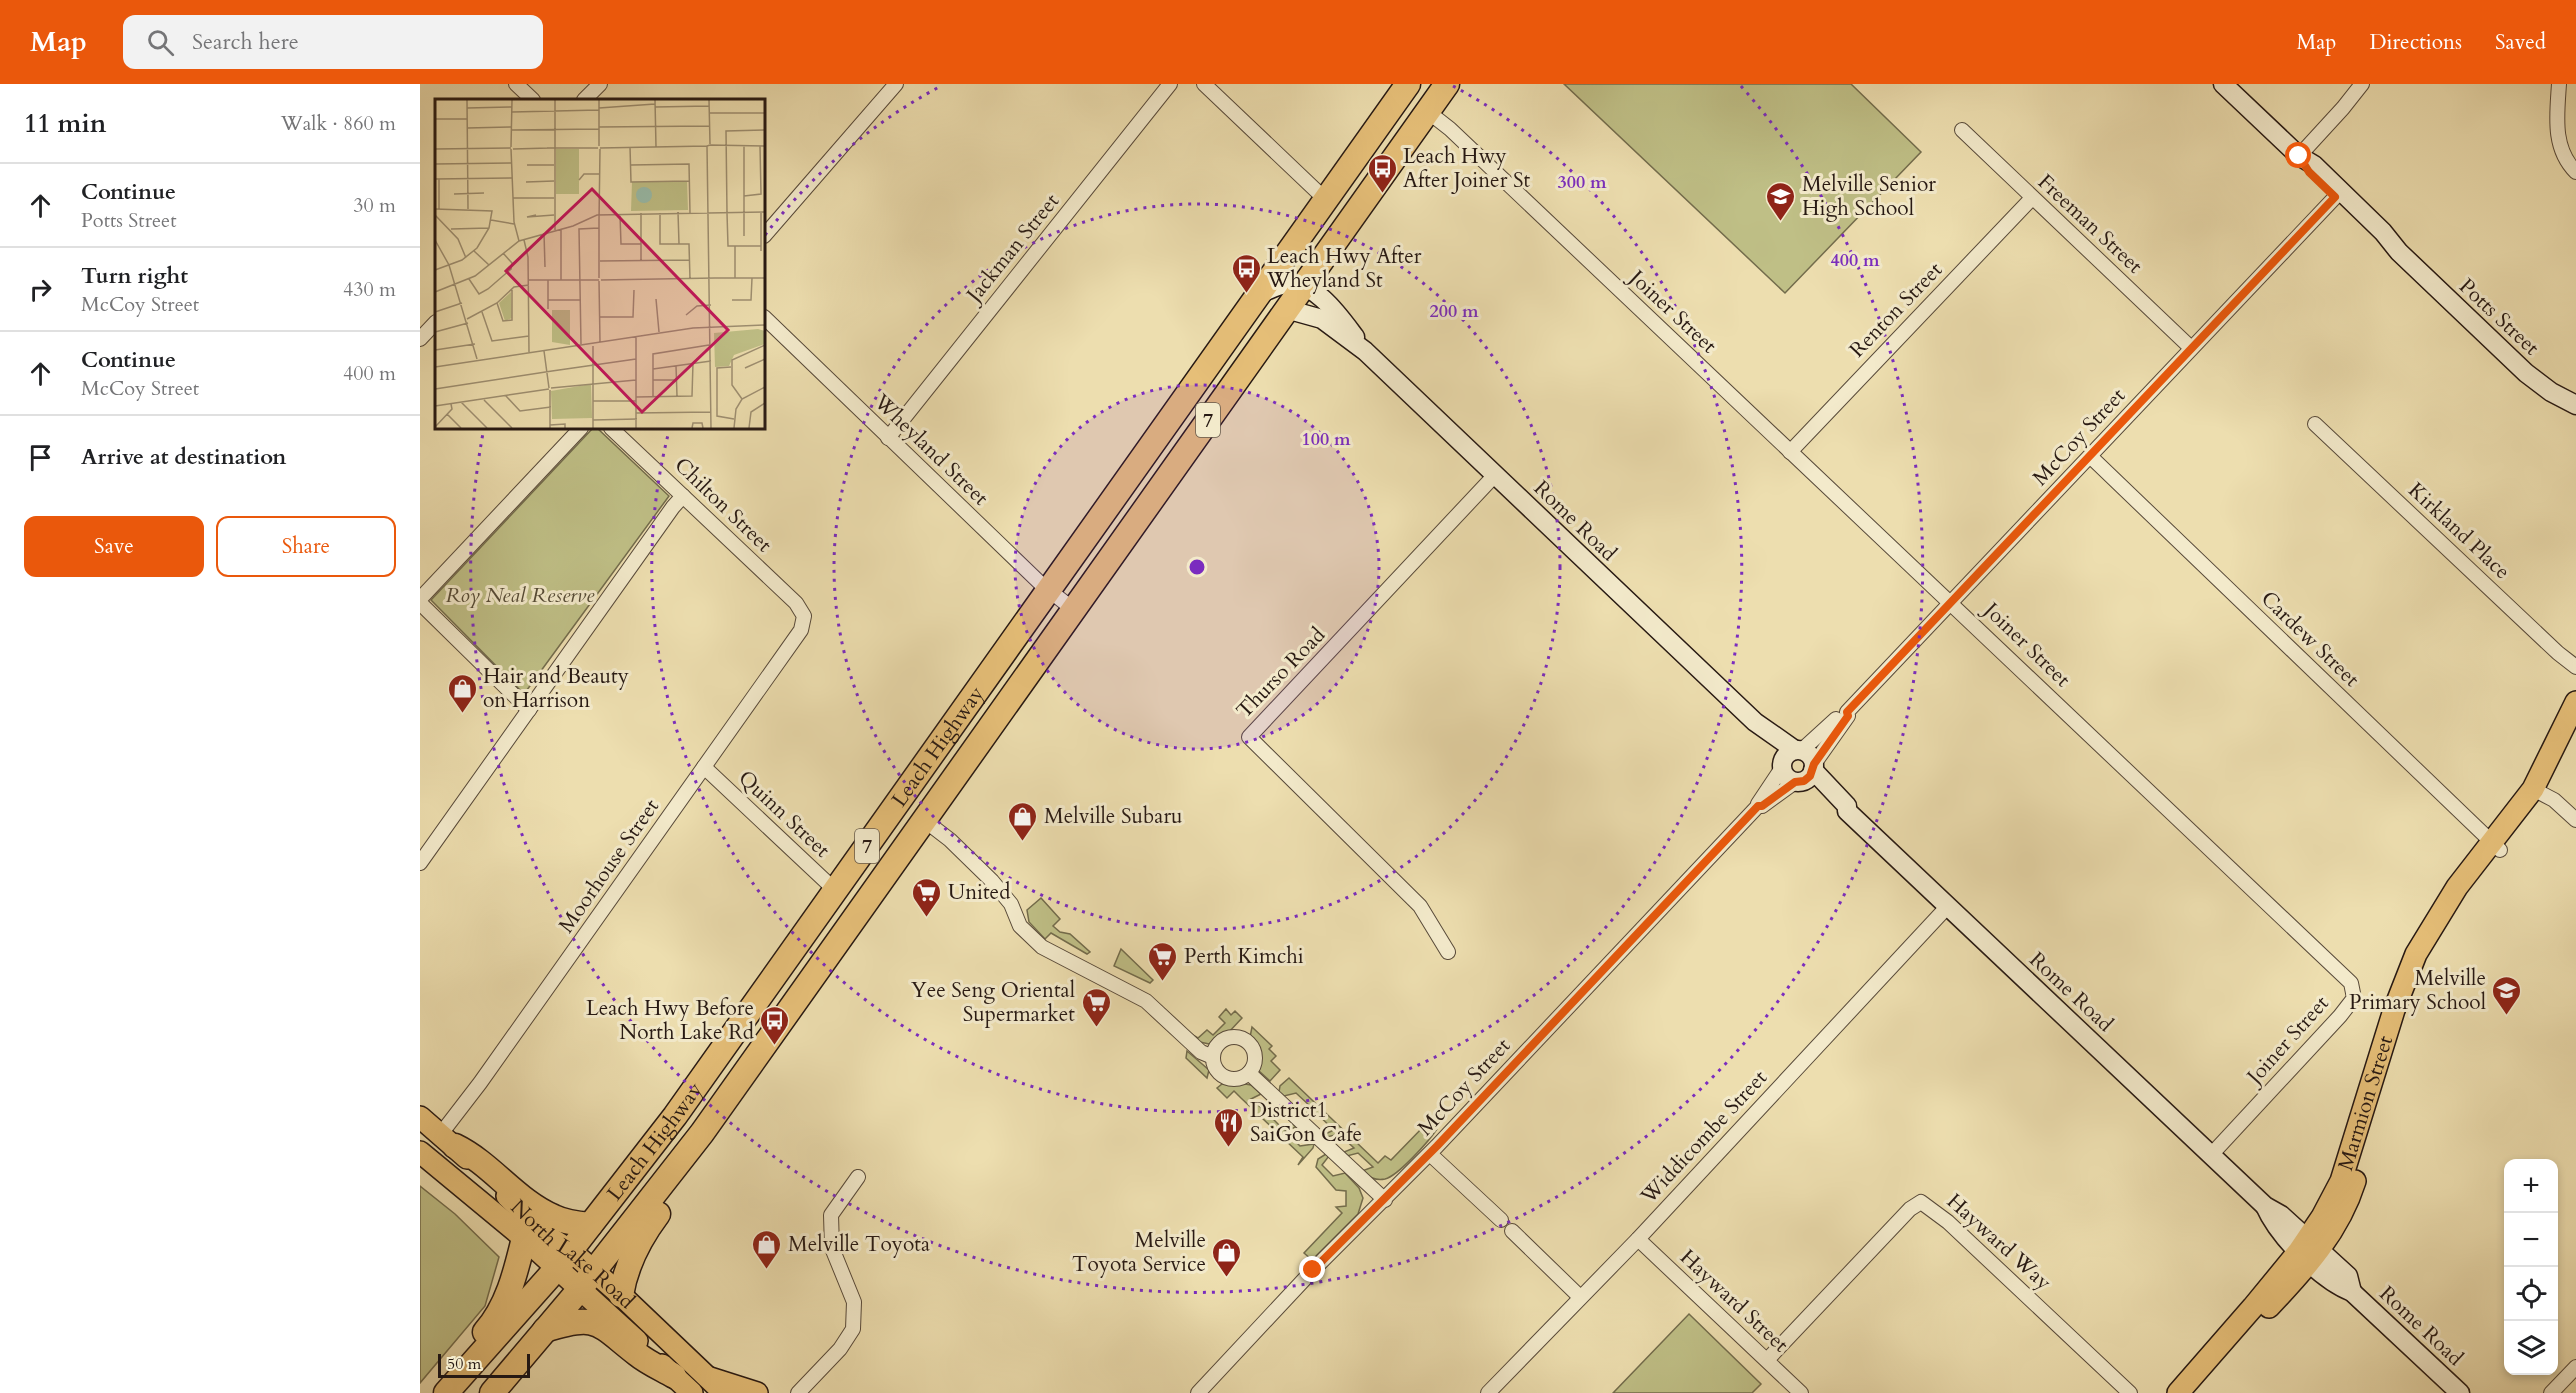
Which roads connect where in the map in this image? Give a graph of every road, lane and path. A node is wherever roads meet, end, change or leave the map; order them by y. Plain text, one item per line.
1 (516, 84) edge
2 (600, 84) edge
3 (896, 84) edge
4 (1170, 84) edge
5 (1204, 84) edge
6 (1408, 84) edge
7 (1447, 84) edge
8 (2223, 84) edge
9 (2362, 84) edge
10 (2559, 84) edge
11 (532, 99) edge
12 (585, 99) edge
13 (1427, 111) junction
14 (1962, 130) dead end
15 (2299, 156) junction
16 (2576, 172) edge
17 (2338, 194) junction
18 (2032, 198) junction
19 (1326, 200) junction
20 (765, 235) edge
21 (1303, 286) junction
22 (1258, 294) junction
23 (1286, 309) junction
24 (765, 317) edge
25 (435, 323) edge
26 (420, 339) edge
27 (2190, 348) junction
28 (1365, 351) junction
29 (2576, 405) edge
30 (2315, 424) dead end
31 (580, 429) edge
32 (612, 429) edge
33 (888, 438) junction
34 (1790, 452) junction
35 (2091, 457) junction
36 (1495, 475) junction
37 (683, 496) junction
38 (1048, 590) junction
39 (420, 601) edge
40 (1950, 601) junction
41 (1074, 610) junction
42 (804, 616) joint
43 (2576, 667) edge
44 (2576, 702) edge
45 (529, 710) junction
46 (2576, 723) edge
47 (1798, 766) junction
48 (704, 767) junction
49 (2537, 791) junction
50 (1758, 806) junction
51 (924, 820) junction
52 (2576, 820) edge
53 (2496, 847) junction
54 (421, 858) edge
55 (836, 891) junction
56 (1948, 906) junction
57 (1448, 952) dead end
58 (768, 985) junction
59 (794, 1003) junction
60 (1213, 1057) junction
61 (1250, 1073) junction
62 (420, 1118) edge
63 (447, 1141) junction
64 (420, 1152) edge
65 (1430, 1154) junction
66 (2211, 1155) junction
67 (684, 1157) junction
68 (858, 1176) dead end
69 (1385, 1200) junction
70 (1501, 1220) dead end
71 (591, 1226) junction
72 (1512, 1231) dead end
73 (524, 1238) junction
74 (1638, 1239) junction
75 (2309, 1251) junction
76 (564, 1259) junction
77 (588, 1280) junction
78 (621, 1295) junction
79 (1580, 1297) junction
80 (545, 1330) junction
81 (1767, 1360) junction
82 (2576, 1366) edge
83 (674, 1376) junction
84 (707, 1377) junction
85 (432, 1393) edge
86 (446, 1393) edge
87 (492, 1393) edge
88 (692, 1393) edge
89 (724, 1393) edge
90 (757, 1393) edge
91 (798, 1393) edge
92 (1198, 1393) edge
93 (1488, 1393) edge
94 (1801, 1393) edge
95 (2130, 1393) edge
96 (2178, 1393) edge
97 (2190, 1393) edge
98 (2460, 1393) edge
99 (2550, 1393) edge

1 - 11 street
2 - 12 street
3 - 20 street
4 - 33 street, Jackman Street
5 - 19 street
6 - 19 highway, Leach Highway / 7
7 - 13 highway, Leach Highway / 7
8 - 15 street, Potts Street
9 - 15 street
10 - 16 street
13 - 21 highway, Leach Highway / 7
13 - 34 street, Joiner Street
14 - 18 street, Freeman Street
15 - 17 street, Potts Street
17 - 27 street, McCoy Street
17 - 29 street, Potts Street
18 - 27 street, Freeman Street
18 - 34 street, Renton Street
19 - 22 highway, Leach Highway / 7
21 - 22 street
21 - 23 highway, Leach Highway / 7
21 - 28 street, Rome Road
22 - 38 highway, Leach Highway / 7
23 - 28 street, Rome Road
23 - 41 highway, Leach Highway / 7
24 - 33 street, Wheyland Street
25 - 26 street
27 - 35 street, McCoy Street
28 - 36 street, Rome Road
30 - 43 street, Kirkland Place
31 - 39 street
32 - 37 street, Chilton Street
33 - 38 street, Wheyland Street
34 - 40 street, Joiner Street
35 - 40 street, McCoy Street
35 - 53 street, Cardew Street
36 - 47 street, Rome Road
36 - 57 street, Thurso Road
37 - 42 street, Chilton Street
37 - 45 street
38 - 41 street, Wheyland Street
38 - 55 highway, Leach Highway / 7
39 - 45 street
40 - 47 street, McCoy Street
40 - 66 street, Joiner Street
41 - 51 highway, Leach Highway / 7
42 - 48 street, Moorhouse Street
44 - 49 main road, Marmion Street
45 - 54 street
46 - 49 main road, Marmion Street
47 - 50 street, McCoy Street
47 - 50 street, McCoy Street
47 - 56 street, Rome Road
48 - 55 street, Quinn Street
48 - 63 street, Moorhouse Street
49 - 52 street
49 - 53 main road, Marmion Street
50 - 65 street, McCoy Street
51 - 59 highway, Leach Highway / 7
51 - 60 street
53 - 75 main road, Marmion Street
55 - 58 highway, Leach Highway / 7
56 - 66 street, Rome Road
56 - 74 street, Widdicombe Street
58 - 59 highway
58 - 71 highway, Leach Highway / 7
59 - 67 highway, Leach Highway / 7
60 - 61 street
60 - 61 street
61 - 69 street
62 - 63 main road, North Lake Road
63 - 71 highway
63 - 76 main road, North Lake Road
64 - 73 main road, North Lake Road
65 - 69 street, McCoy Street
65 - 70 street
66 - 75 street, Rome Road
67 - 77 highway, Leach Highway / 7
67 - 78 highway
68 - 91 street
69 - 92 street, McCoy Street
71 - 76 highway, Leach Highway / 7
72 - 79 street
73 - 76 main road, North Lake Road
73 - 85 highway
74 - 79 street, Widdicombe Street
74 - 81 street, Hayward Street
75 - 96 main road, Marmion Street
75 - 97 main road, Marmion Street
75 - 98 street, Rome Road
76 - 77 main road, North Lake Road
76 - 86 highway, Leach Highway / 7
77 - 78 main road, North Lake Road
77 - 80 highway, Leach Highway / 7
77 - 83 main road, North Lake Road
78 - 84 main road, North Lake Road
79 - 93 street, Widdicombe Street
80 - 83 highway
80 - 87 highway, Leach Highway / 7
81 - 94 street, Hayward Street
81 - 95 street, Hayward Way
82 - 99 street
83 - 88 main road, North Lake Road
84 - 89 main road, North Lake Road
84 - 90 main road

